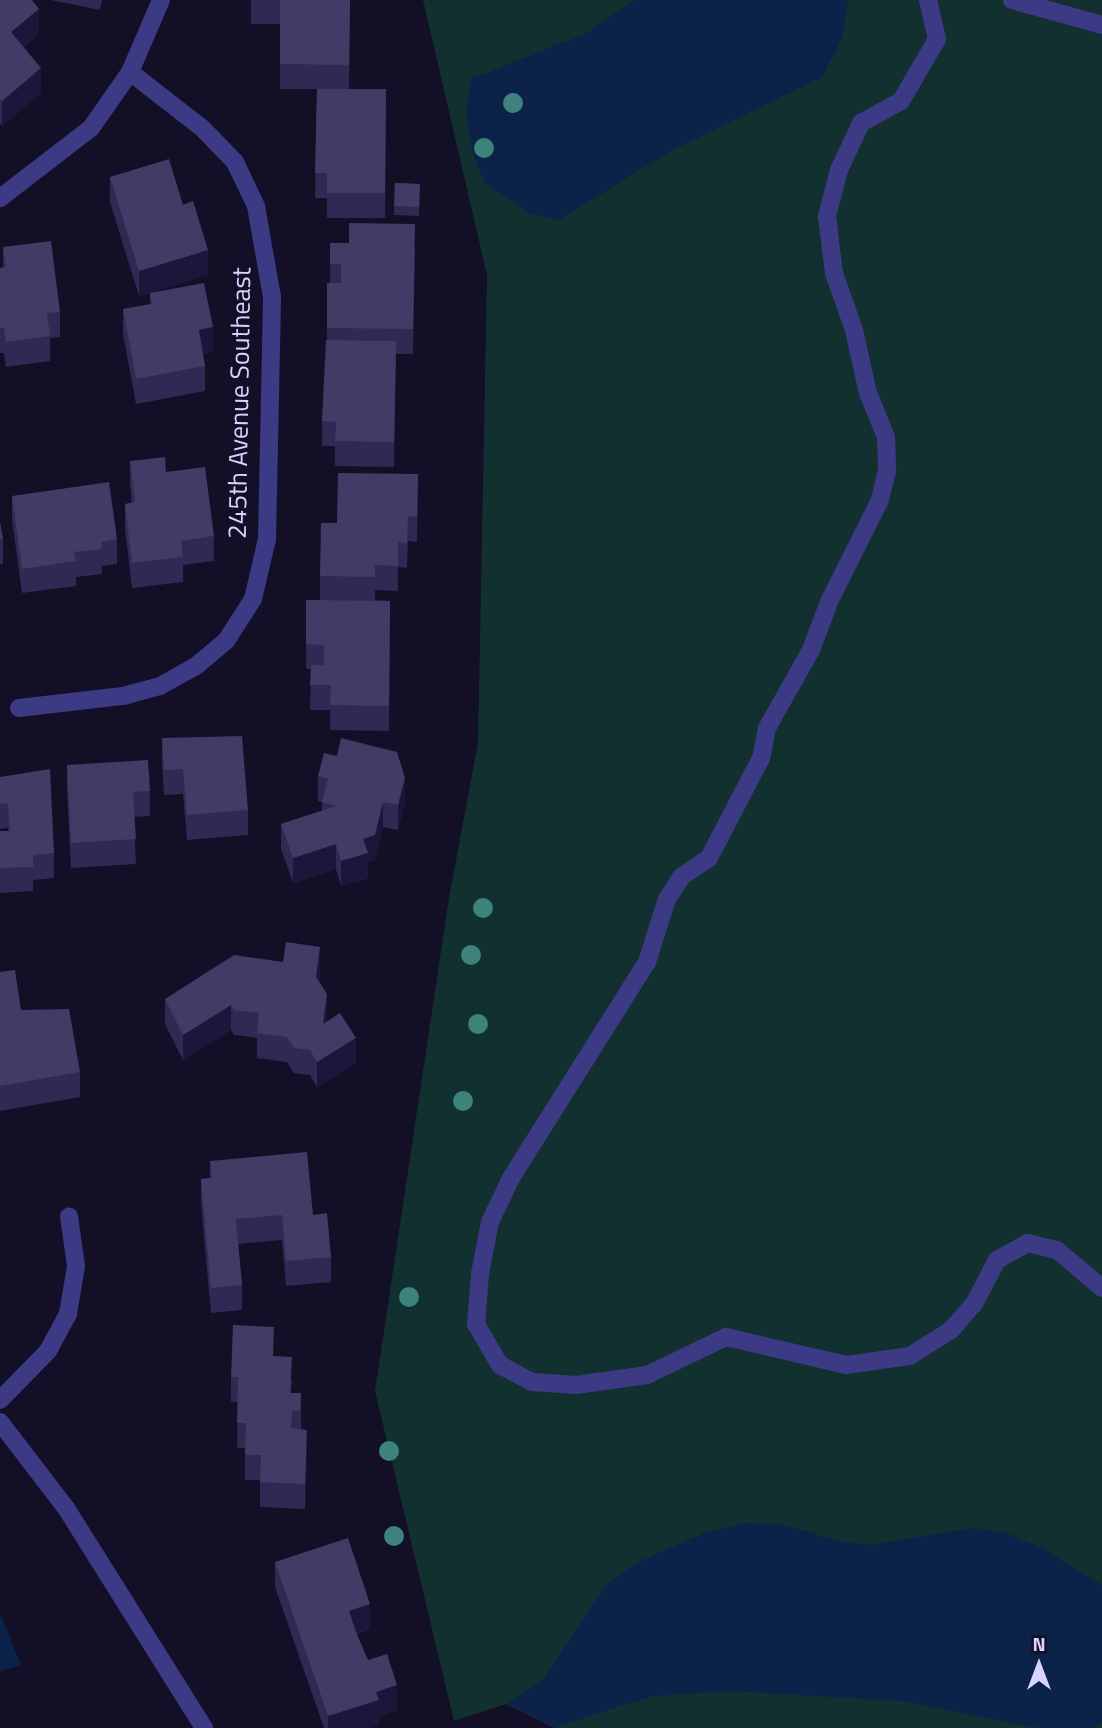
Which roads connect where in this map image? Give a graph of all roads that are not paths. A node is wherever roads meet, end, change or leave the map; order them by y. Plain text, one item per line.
1 (161, 0) edge
2 (928, 0) edge
3 (1012, 0) edge
4 (1102, 25) edge
5 (130, 72) junction
6 (0, 198) edge
7 (19, 708) dead end
8 (69, 1216) dead end
9 (1102, 1288) edge
10 (0, 1400) edge
11 (0, 1422) edge
12 (204, 1728) edge

1 - 5 street
2 - 9 street
3 - 4 street
5 - 6 street
5 - 7 street, 245th Avenue Southeast
8 - 10 street
11 - 12 street

